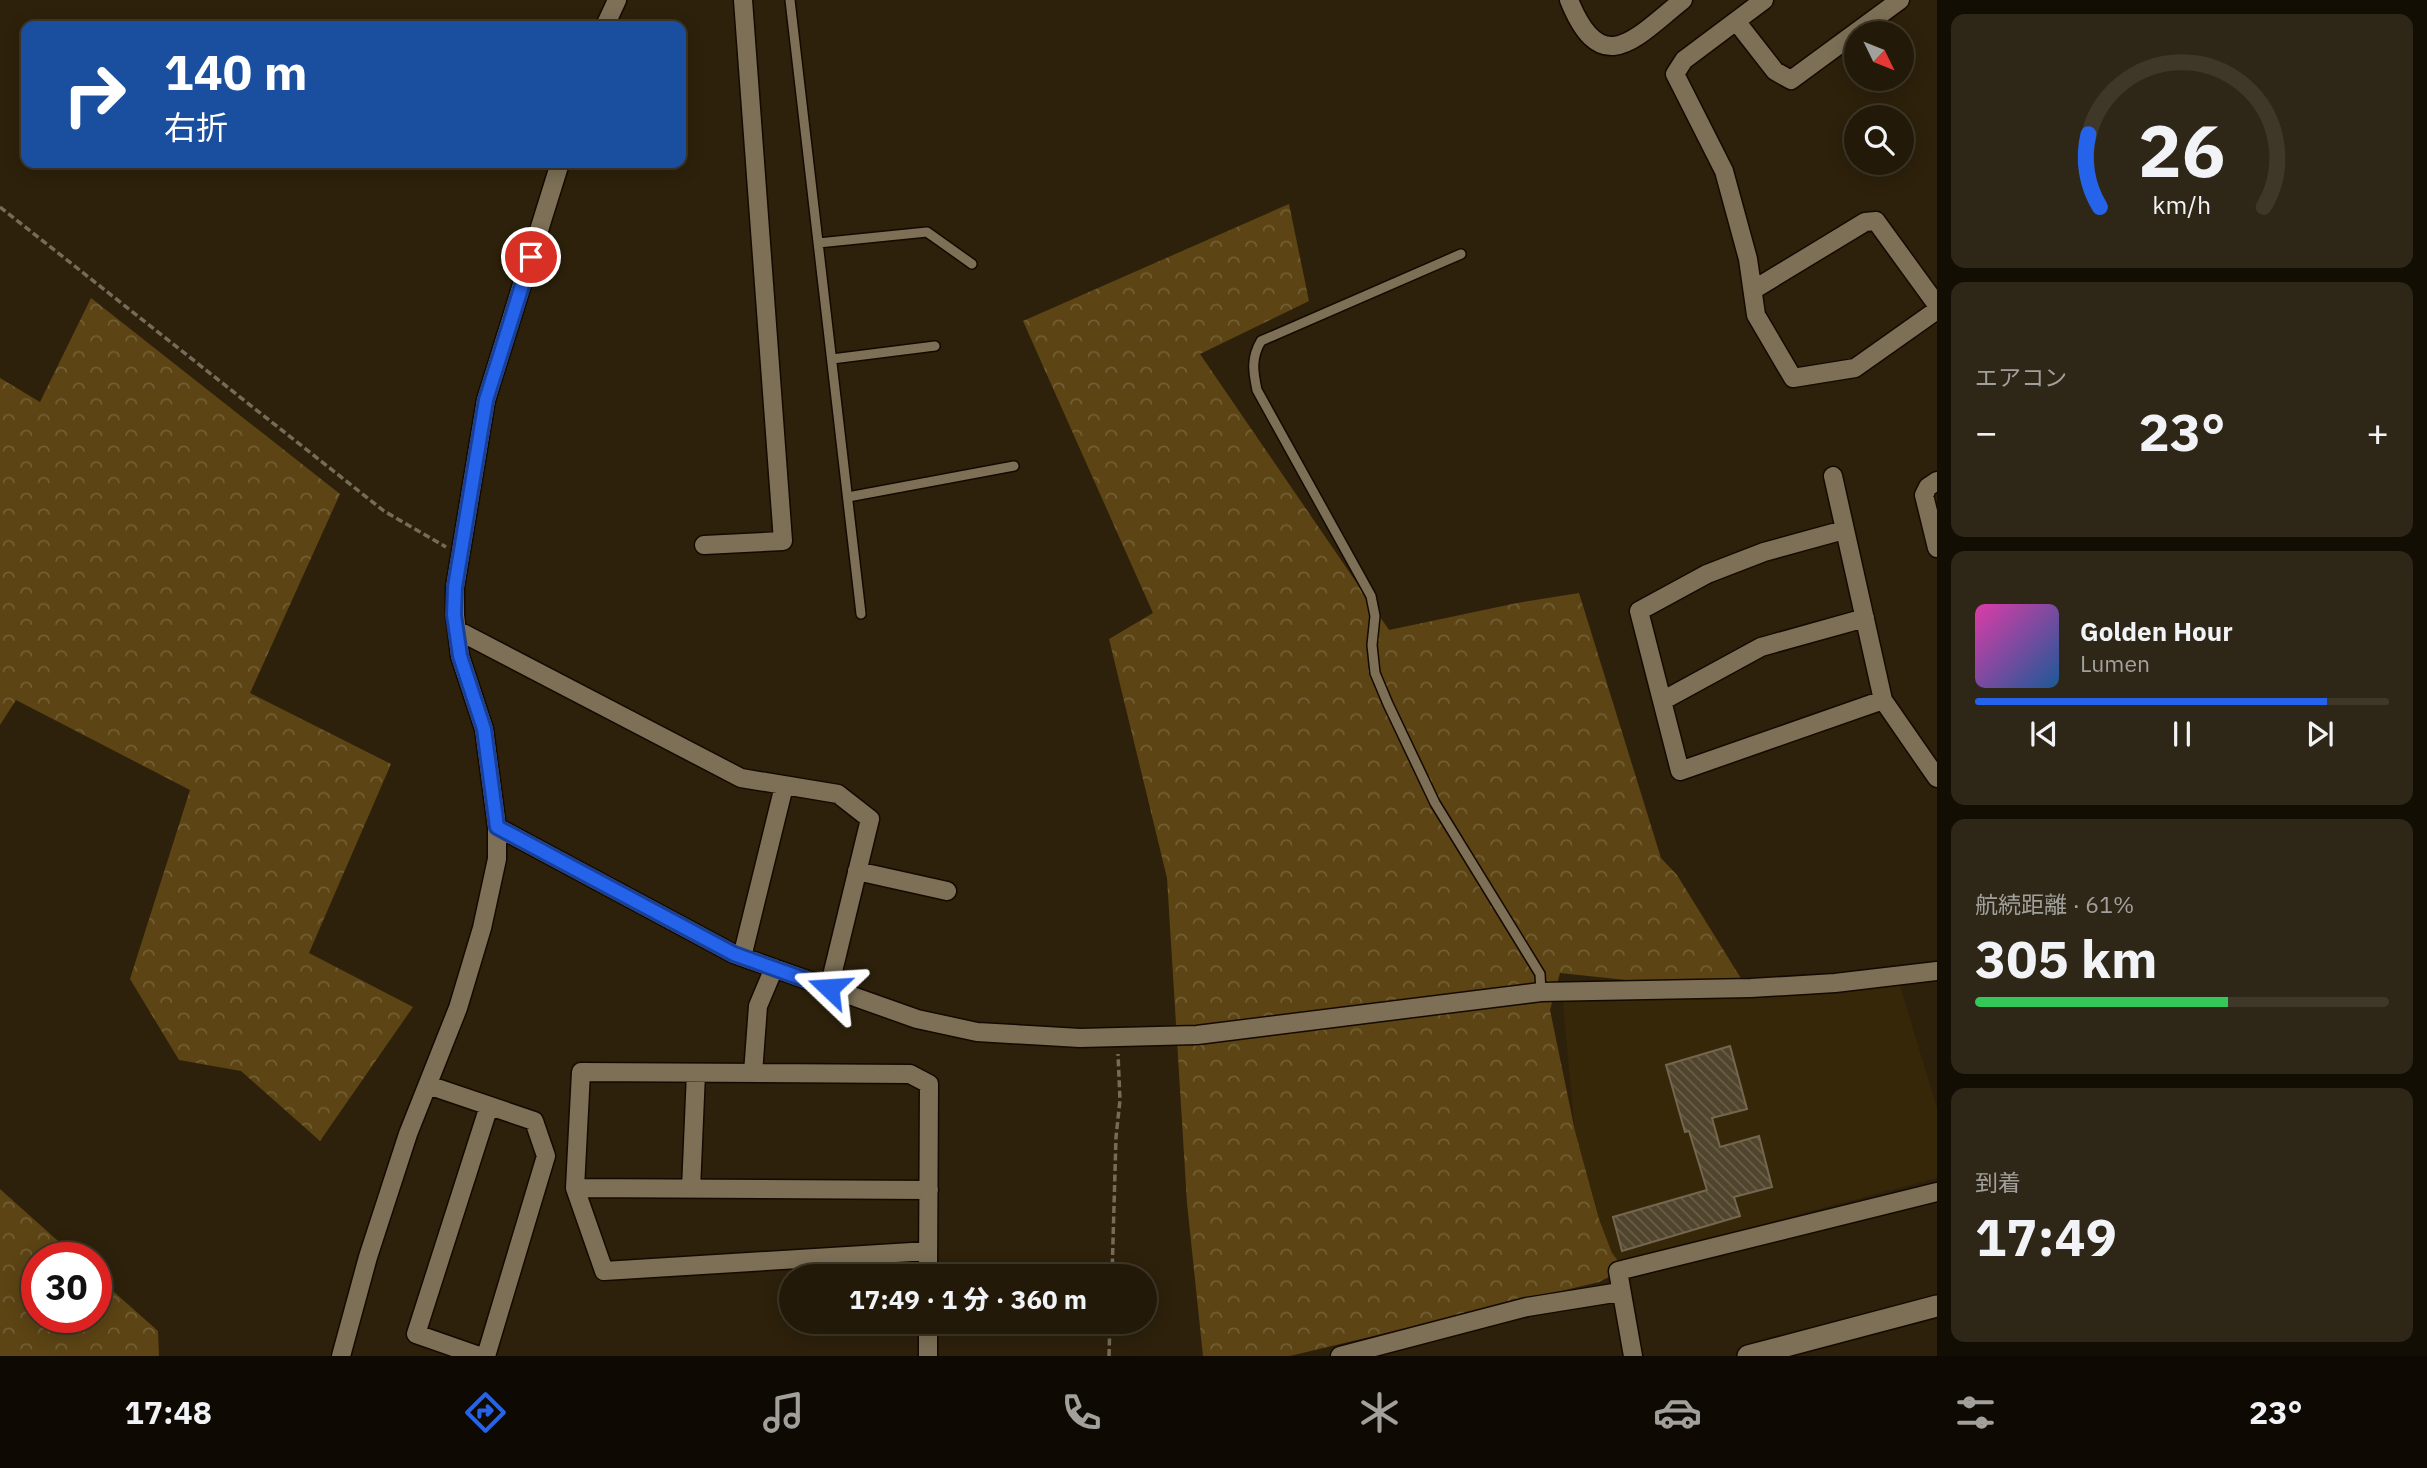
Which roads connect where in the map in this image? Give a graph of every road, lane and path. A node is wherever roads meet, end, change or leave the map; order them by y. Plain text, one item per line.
1 (617, 0) edge
2 (743, 0) edge
3 (790, 0) edge
4 (1569, 0) edge
5 (1684, 0) edge
6 (1764, 0) edge
7 (1900, 0) edge
8 (607, 21) edge
9 (1736, 21) junction
10 (558, 168) edge
11 (0, 207) edge
12 (818, 243) junction
13 (1461, 254) dead end
14 (972, 264) dead end
15 (1753, 290) junction
16 (1937, 307) edge
17 (935, 346) dead end
18 (832, 359) junction
19 (1014, 466) dead end
20 (1833, 476) dead end
21 (1937, 481) edge
22 (848, 497) junction
23 (1844, 530) junction
24 (704, 545) dead end
25 (1937, 548) edge
26 (460, 556) junction
27 (861, 614) dead end
28 (1865, 618) junction
29 (457, 630) junction
30 (1883, 700) junction
31 (1662, 701) junction
32 (1937, 778) edge
33 (784, 786) junction
34 (497, 827) junction
35 (857, 871) junction
36 (947, 891) dead end
37 (742, 957) junction
38 (774, 968) junction
39 (1937, 971) edge
40 (829, 988) junction
41 (1541, 992) junction
42 (1117, 1037) junction
43 (696, 1073) junction
44 (753, 1073) junction
45 (428, 1085) junction
46 (489, 1106) junction
47 (575, 1188) junction
48 (691, 1189) junction
49 (929, 1190) junction
50 (1937, 1192) edge
51 (928, 1251) junction
52 (928, 1264) edge
53 (1112, 1264) edge
54 (1620, 1292) junction
55 (1937, 1306) edge
56 (928, 1334) edge
57 (1110, 1334) edge
58 (1772, 1353) edge
59 (341, 1356) edge
60 (479, 1356) edge
61 (486, 1356) edge
62 (928, 1356) edge
63 (1110, 1356) edge
64 (1340, 1356) edge
65 (1633, 1356) edge
66 (1748, 1356) edge

1 - 8 street
2 - 24 street
3 - 12 lane
4 - 5 street
6 - 9 street
7 - 9 street
9 - 15 street
10 - 26 street
11 - 26 path
12 - 14 lane
12 - 18 lane
13 - 41 lane
15 - 16 street
15 - 16 street
17 - 18 lane
18 - 22 lane
19 - 22 lane
20 - 23 street
21 - 25 street
22 - 27 lane
23 - 28 street
23 - 31 street
26 - 29 street
28 - 30 street
28 - 31 street
29 - 33 street
29 - 34 street
30 - 31 street
30 - 32 street
33 - 35 street
33 - 37 street
34 - 37 street
34 - 45 street
35 - 36 street
35 - 40 street
37 - 38 street
38 - 40 street
38 - 44 street
39 - 41 street
40 - 42 street
41 - 42 street
42 - 53 path
43 - 44 street
43 - 47 street
43 - 48 street
44 - 49 street
45 - 46 street
45 - 59 street
46 - 60 street
46 - 61 street
47 - 48 street
47 - 51 street
48 - 49 street
49 - 51 street
50 - 54 street
51 - 52 street
54 - 64 street
54 - 65 street
55 - 58 street
56 - 62 street
57 - 63 path
58 - 66 street

